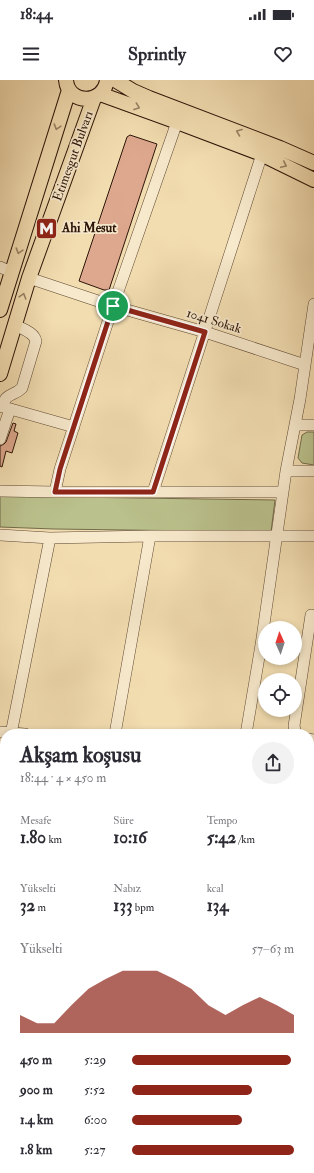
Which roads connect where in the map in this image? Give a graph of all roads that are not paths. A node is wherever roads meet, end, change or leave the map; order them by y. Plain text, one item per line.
1 (107, 80) edge
2 (114, 80) edge
3 (65, 83) edge
4 (97, 96) junction
5 (177, 122) junction
6 (262, 154) junction
7 (314, 163) edge
8 (314, 180) edge
9 (6, 270) edge
10 (29, 278) junction
11 (314, 304) edge
12 (113, 306) junction
13 (0, 310) edge
14 (15, 325) junction
15 (312, 326) edge
16 (205, 332) junction
17 (305, 365) junction
18 (0, 374) edge
19 (4, 407) edge
20 (295, 425) junction
21 (314, 425) edge
22 (74, 427) junction
23 (0, 439) edge
24 (286, 471) junction
25 (314, 471) edge
26 (0, 490) edge
27 (55, 492) junction
28 (153, 492) junction
29 (283, 492) junction
30 (0, 535) edge
31 (276, 535) junction
32 (150, 536) junction
33 (314, 536) edge
34 (50, 538) junction
35 (311, 615) dead end
36 (12, 729) edge
37 (116, 729) edge
38 (247, 729) edge
39 (295, 729) edge

1 - 4 main road, Etimesgut Bulvarı
7 -> 2 main road
3 - 4 main road
3 -> 9 main road, Etimesgut Bulvarı
4 -> 5 main road
4 - 10 main road, Etimesgut Bulvarı
5 - 6 main road
5 - 12 street
6 -> 8 main road
6 - 16 street
9 - 13 main road, Etimesgut Bulvarı
10 - 12 street, 1041 Sokak
14 -> 10 main road, Etimesgut Bulvarı
11 - 15 street
12 - 16 street, 1041 Sokak
12 - 22 street
14 - 18 main road, Etimesgut Bulvarı
14 - 19 street
15 - 17 street
16 - 17 street, 1041 Sokak
16 - 28 street
17 - 20 street
19 - 22 street
19 - 23 street
20 - 21 street
20 - 24 street
22 - 27 street
24 - 25 street
24 - 29 street
26 - 27 street
27 - 28 street
28 - 29 street
29 - 31 street
30 - 34 street
31 - 32 street
31 - 33 street
31 - 38 street
32 - 34 street
32 - 37 street
34 - 36 street
35 - 39 street

